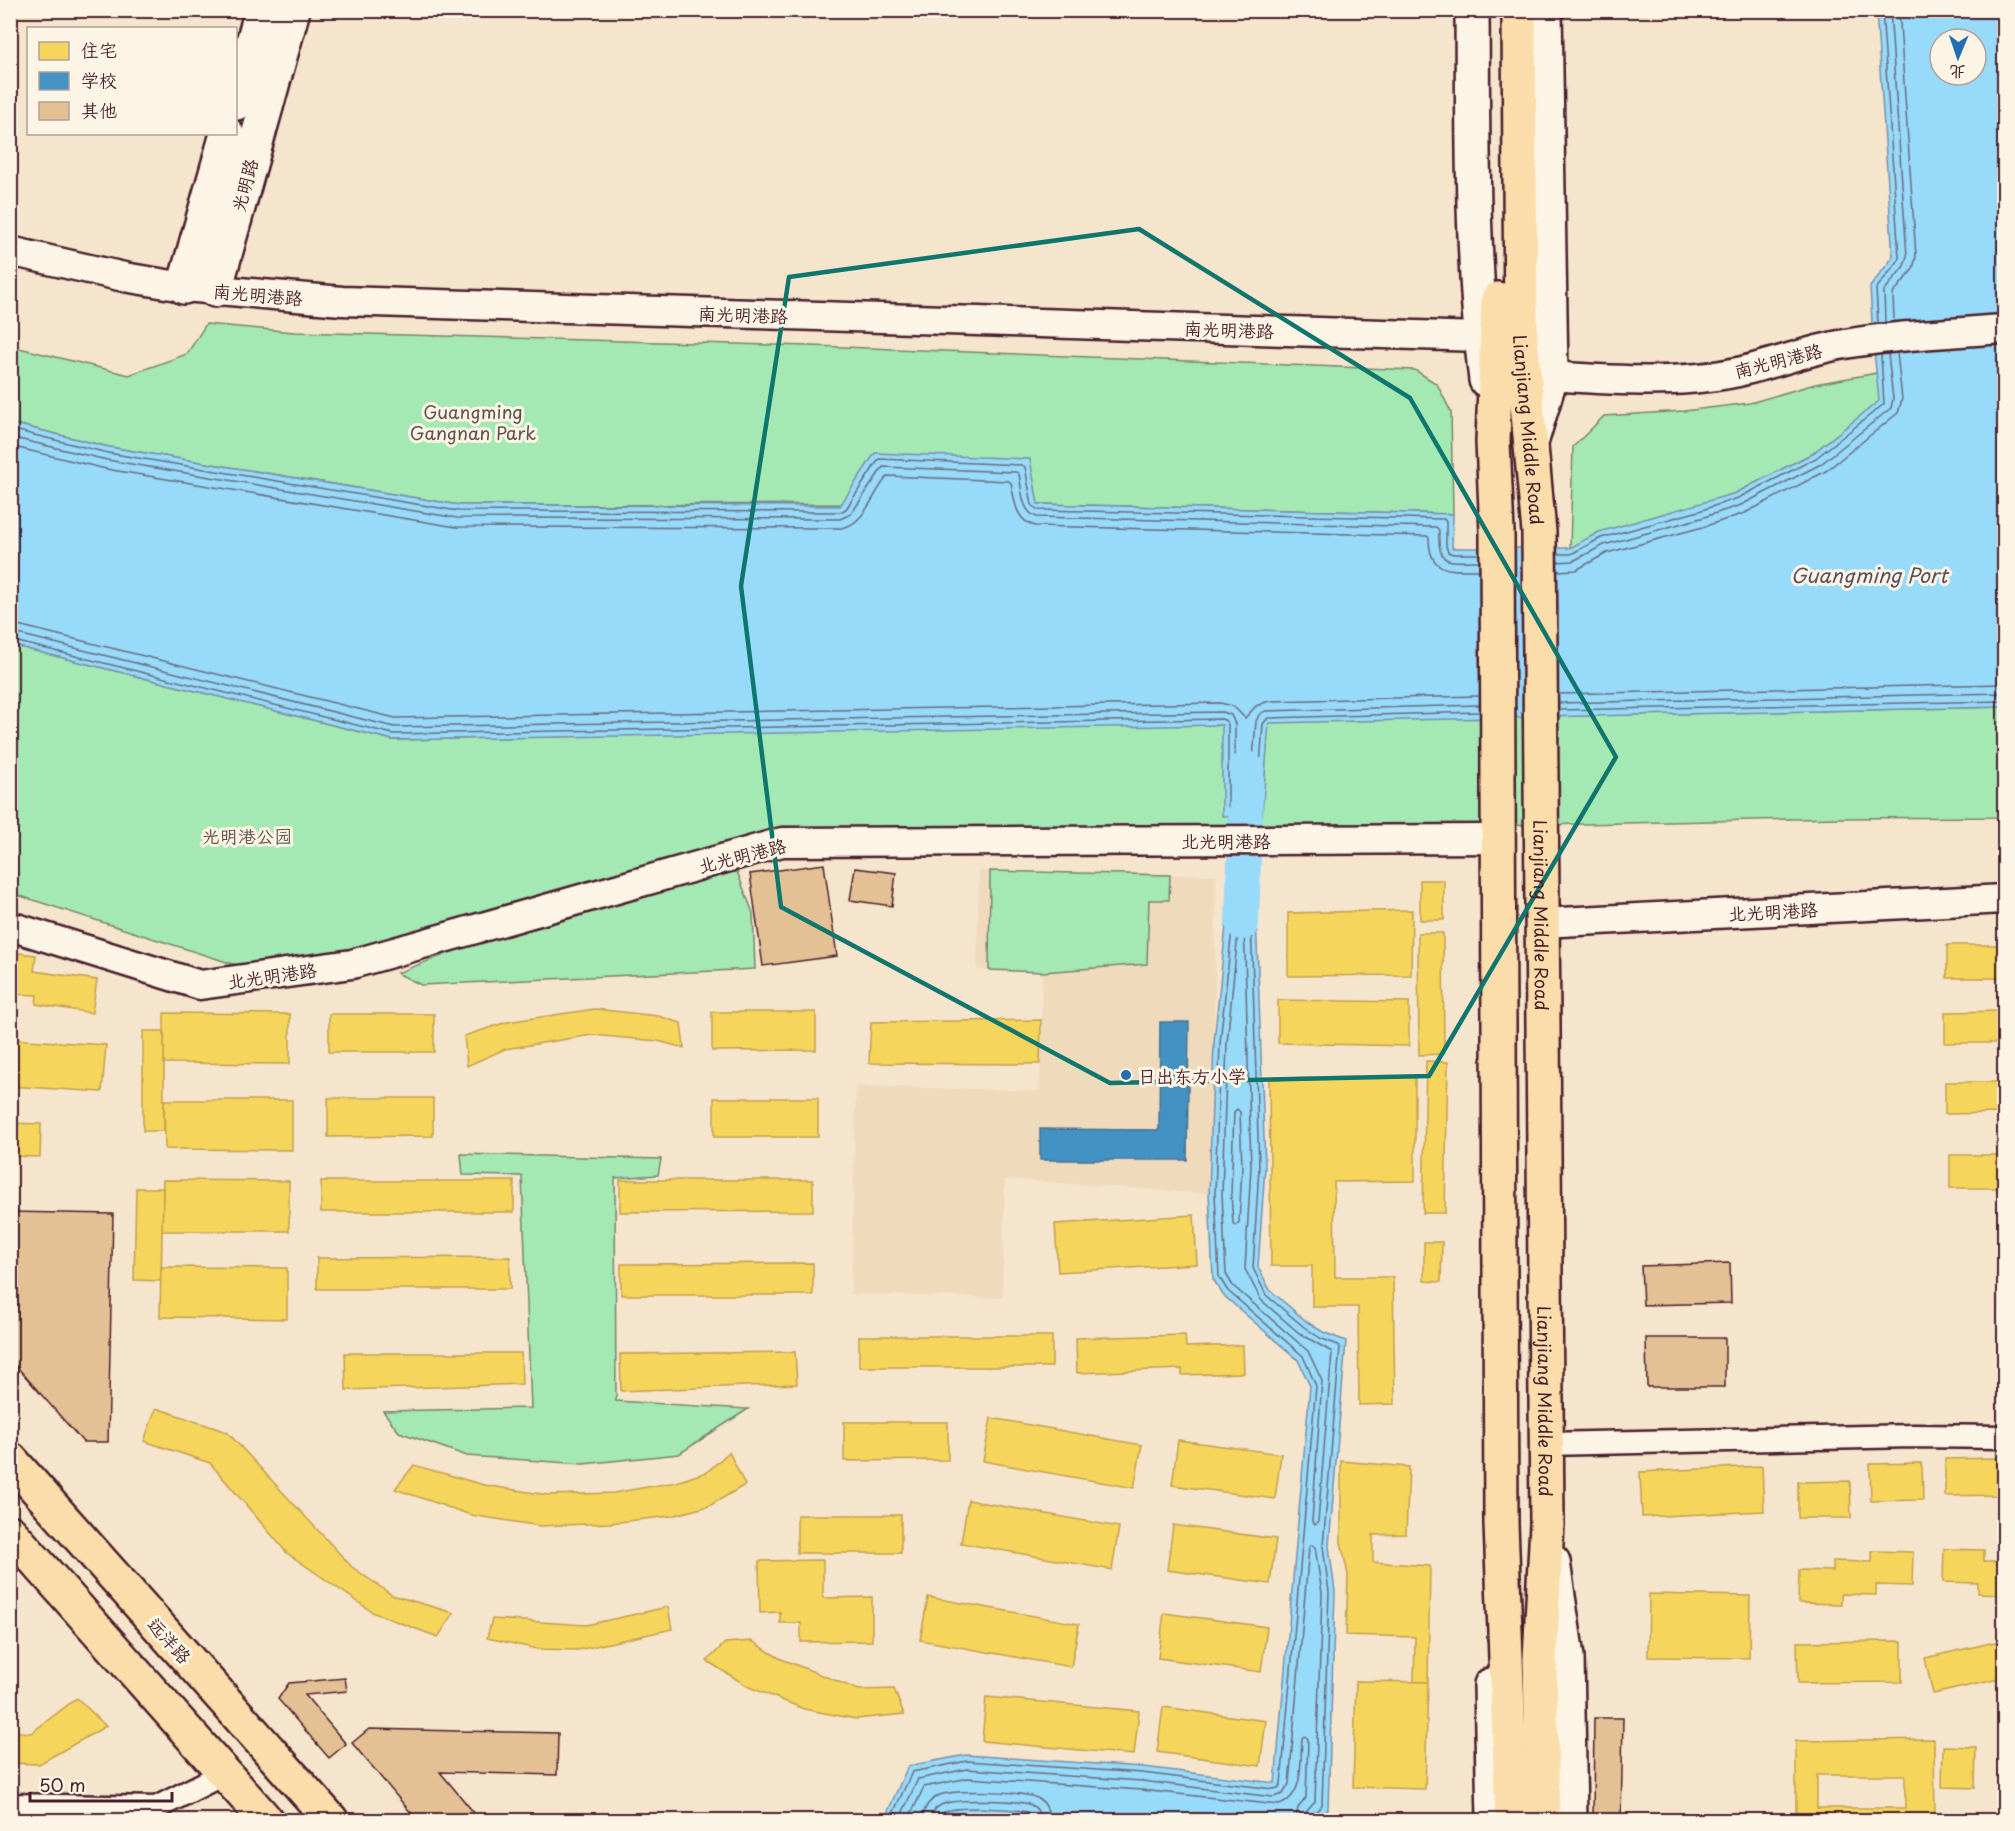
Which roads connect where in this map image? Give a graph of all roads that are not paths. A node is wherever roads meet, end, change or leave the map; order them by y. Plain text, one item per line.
1 (262, 10) edge
2 (293, 10) edge
3 (1472, 10) edge
4 (1497, 10) edge
5 (1519, 10) edge
6 (1545, 10) edge
7 (237, 99) edge
8 (227, 135) edge
9 (10, 251) edge
10 (200, 288) junction
11 (2004, 329) edge
12 (1500, 339) junction
13 (1551, 376) junction
14 (1531, 443) junction
15 (1497, 839) junction
16 (2004, 899) edge
17 (1541, 923) junction
18 (10, 926) edge
19 (2004, 1437) edge
20 (1546, 1444) junction
21 (10, 1459) edge
22 (1501, 1524) junction
23 (1547, 1524) junction
24 (10, 1532) edge
25 (225, 1773) junction
26 (10, 1805) edge
27 (266, 1821) edge
28 (331, 1821) edge
29 (1494, 1821) edge
30 (1512, 1821) edge
31 (1543, 1821) edge
32 (1570, 1821) edge

1 - 7 main road
2 - 10 main road, 光明路
3 - 12 main road
4 - 12 highway, Lianjiang Middle Road
5 - 12 highway, Lianjiang Middle Road
6 - 13 main road
8 - 10 main road, 光明路
9 - 10 street, 南光明港路
10 - 12 street, 南光明港路
11 - 13 street, 南光明港路
12 - 14 highway, Lianjiang Middle Road
12 - 15 highway, Lianjiang Middle Road
13 - 14 main road
14 - 17 highway, Lianjiang Middle Road
15 - 18 street, 北光明港路
15 - 22 highway, Lianjiang Middle Road
16 - 17 street, 北光明港路
17 - 20 highway, Lianjiang Middle Road
19 - 20 street
20 - 23 highway, Lianjiang Middle Road
21 - 28 highway, 远洋路
22 - 29 main road
22 - 30 highway, Lianjiang Middle Road
23 - 31 highway, Lianjiang Middle Road
23 - 32 main road
24 - 25 highway
25 - 26 street
25 - 27 highway

